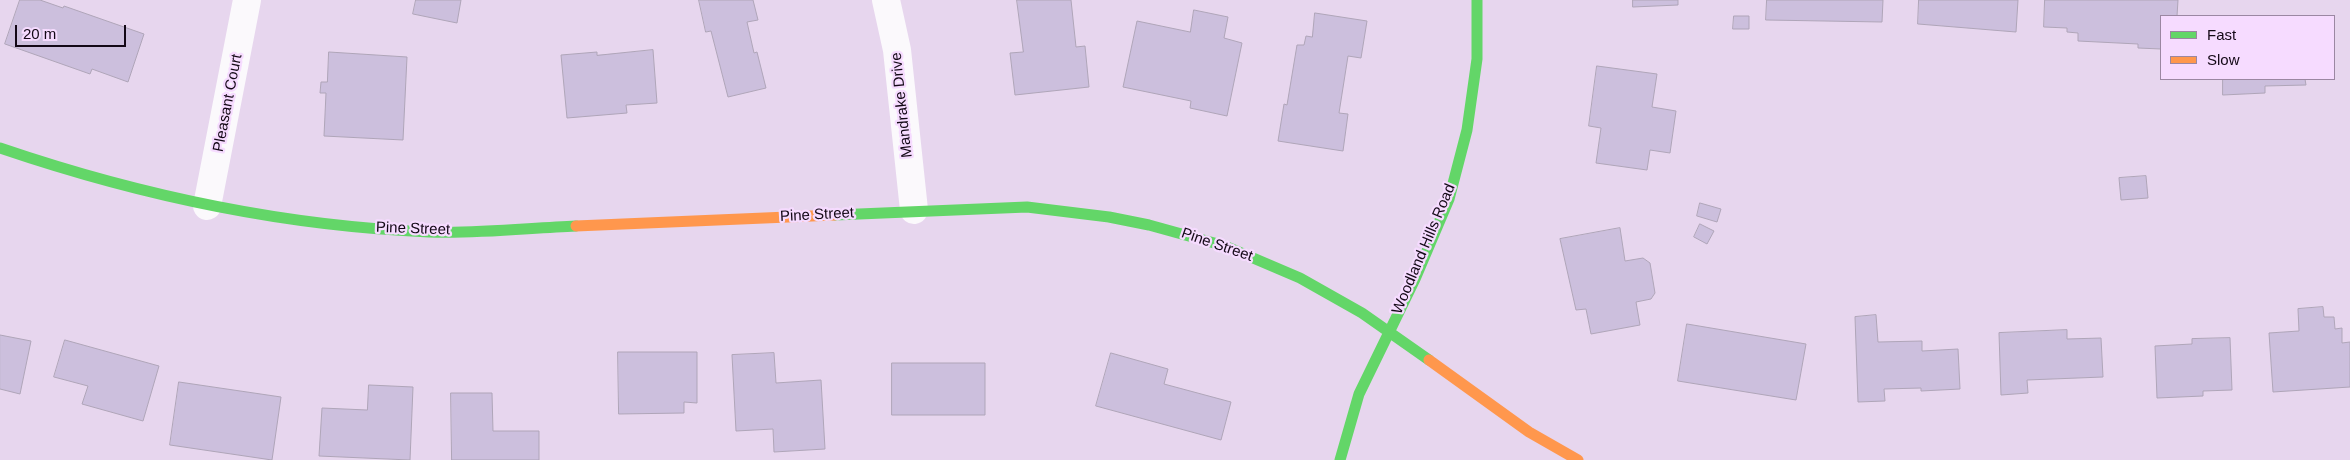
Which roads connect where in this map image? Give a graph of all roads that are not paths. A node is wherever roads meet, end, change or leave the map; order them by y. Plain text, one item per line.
1 (247, 0) edge
2 (886, 0) edge
3 (1477, 0) edge
4 (0, 148) edge
5 (208, 206) junction
6 (914, 210) junction
7 (1389, 333) junction
8 (1340, 460) edge
9 (1578, 460) edge

1 - 5 street, Pleasant Court
2 - 6 street, Mandrake Drive
3 - 7 street, Woodland Hills Road
4 - 5 street, Pine Street
5 - 6 street, Pine Street
6 - 7 street, Pine Street
7 - 8 street, Woodland Hills Road
7 - 9 street, Pine Street

